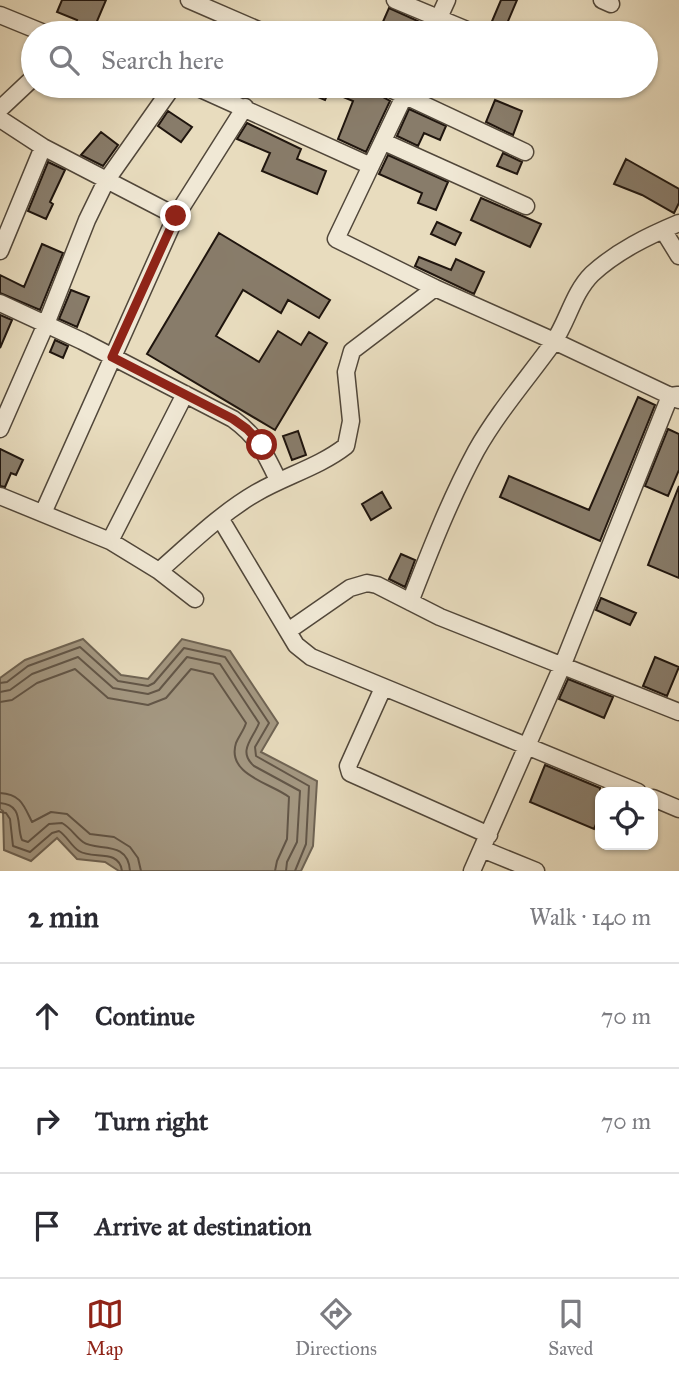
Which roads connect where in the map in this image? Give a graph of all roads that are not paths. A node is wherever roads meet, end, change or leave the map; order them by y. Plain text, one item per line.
1 (189, 0) edge
2 (395, 0) edge
3 (447, 0) edge
4 (0, 15) edge
5 (237, 21) edge
6 (427, 21) edge
7 (437, 21) edge
8 (21, 24) edge
9 (21, 89) edge
10 (165, 98) edge
11 (223, 98) edge
12 (403, 98) edge
13 (422, 98) edge
14 (245, 107) junction
15 (0, 109) edge
16 (0, 119) edge
17 (384, 142) junction
18 (43, 147) junction
19 (525, 152) dead end
20 (371, 166) junction
21 (106, 181) junction
22 (526, 206) dead end
23 (176, 216) junction
24 (679, 223) edge
25 (663, 230) junction
26 (0, 251) edge
27 (679, 256) edge
28 (435, 288) junction
29 (0, 303) edge
30 (46, 324) junction
31 (554, 341) junction
32 (112, 357) junction
33 (185, 394) junction
34 (676, 397) edge
35 (0, 429) edge
36 (278, 480) junction
37 (0, 496) edge
38 (43, 513) junction
39 (220, 518) junction
40 (110, 541) junction
41 (159, 571) junction
42 (195, 600) dead end
43 (410, 602) junction
44 (288, 631) junction
45 (563, 664) junction
46 (383, 688) junction
47 (679, 712) edge
48 (527, 746) junction
49 (626, 787) edge
50 (658, 800) edge
51 (679, 809) edge
52 (485, 842) junction
53 (472, 871) edge
54 (536, 871) edge

1 - 5 street
2 - 6 street
3 - 7 street
4 - 8 street
9 - 15 street
10 - 21 street
11 - 14 street
12 - 17 street
13 - 19 street
14 - 20 street
14 - 23 street
16 - 18 street
17 - 20 street
17 - 22 street
18 - 21 street
18 - 26 street
20 - 28 street
21 - 23 street
21 - 30 street
23 - 32 street
24 - 25 street
25 - 27 street
25 - 31 street
28 - 31 street
28 - 36 street
29 - 30 street
30 - 32 street
30 - 35 street
31 - 34 street
31 - 43 street
32 - 33 street
32 - 38 street
33 - 36 street
33 - 40 street
34 - 45 street
36 - 39 street
37 - 38 street
38 - 40 street
39 - 41 street
39 - 44 street
40 - 41 street
41 - 42 street
43 - 44 street
43 - 45 street
44 - 46 street
45 - 47 street
45 - 48 street
46 - 48 street
46 - 52 street
48 - 49 street
48 - 52 street
50 - 51 street
52 - 53 street
52 - 54 street

